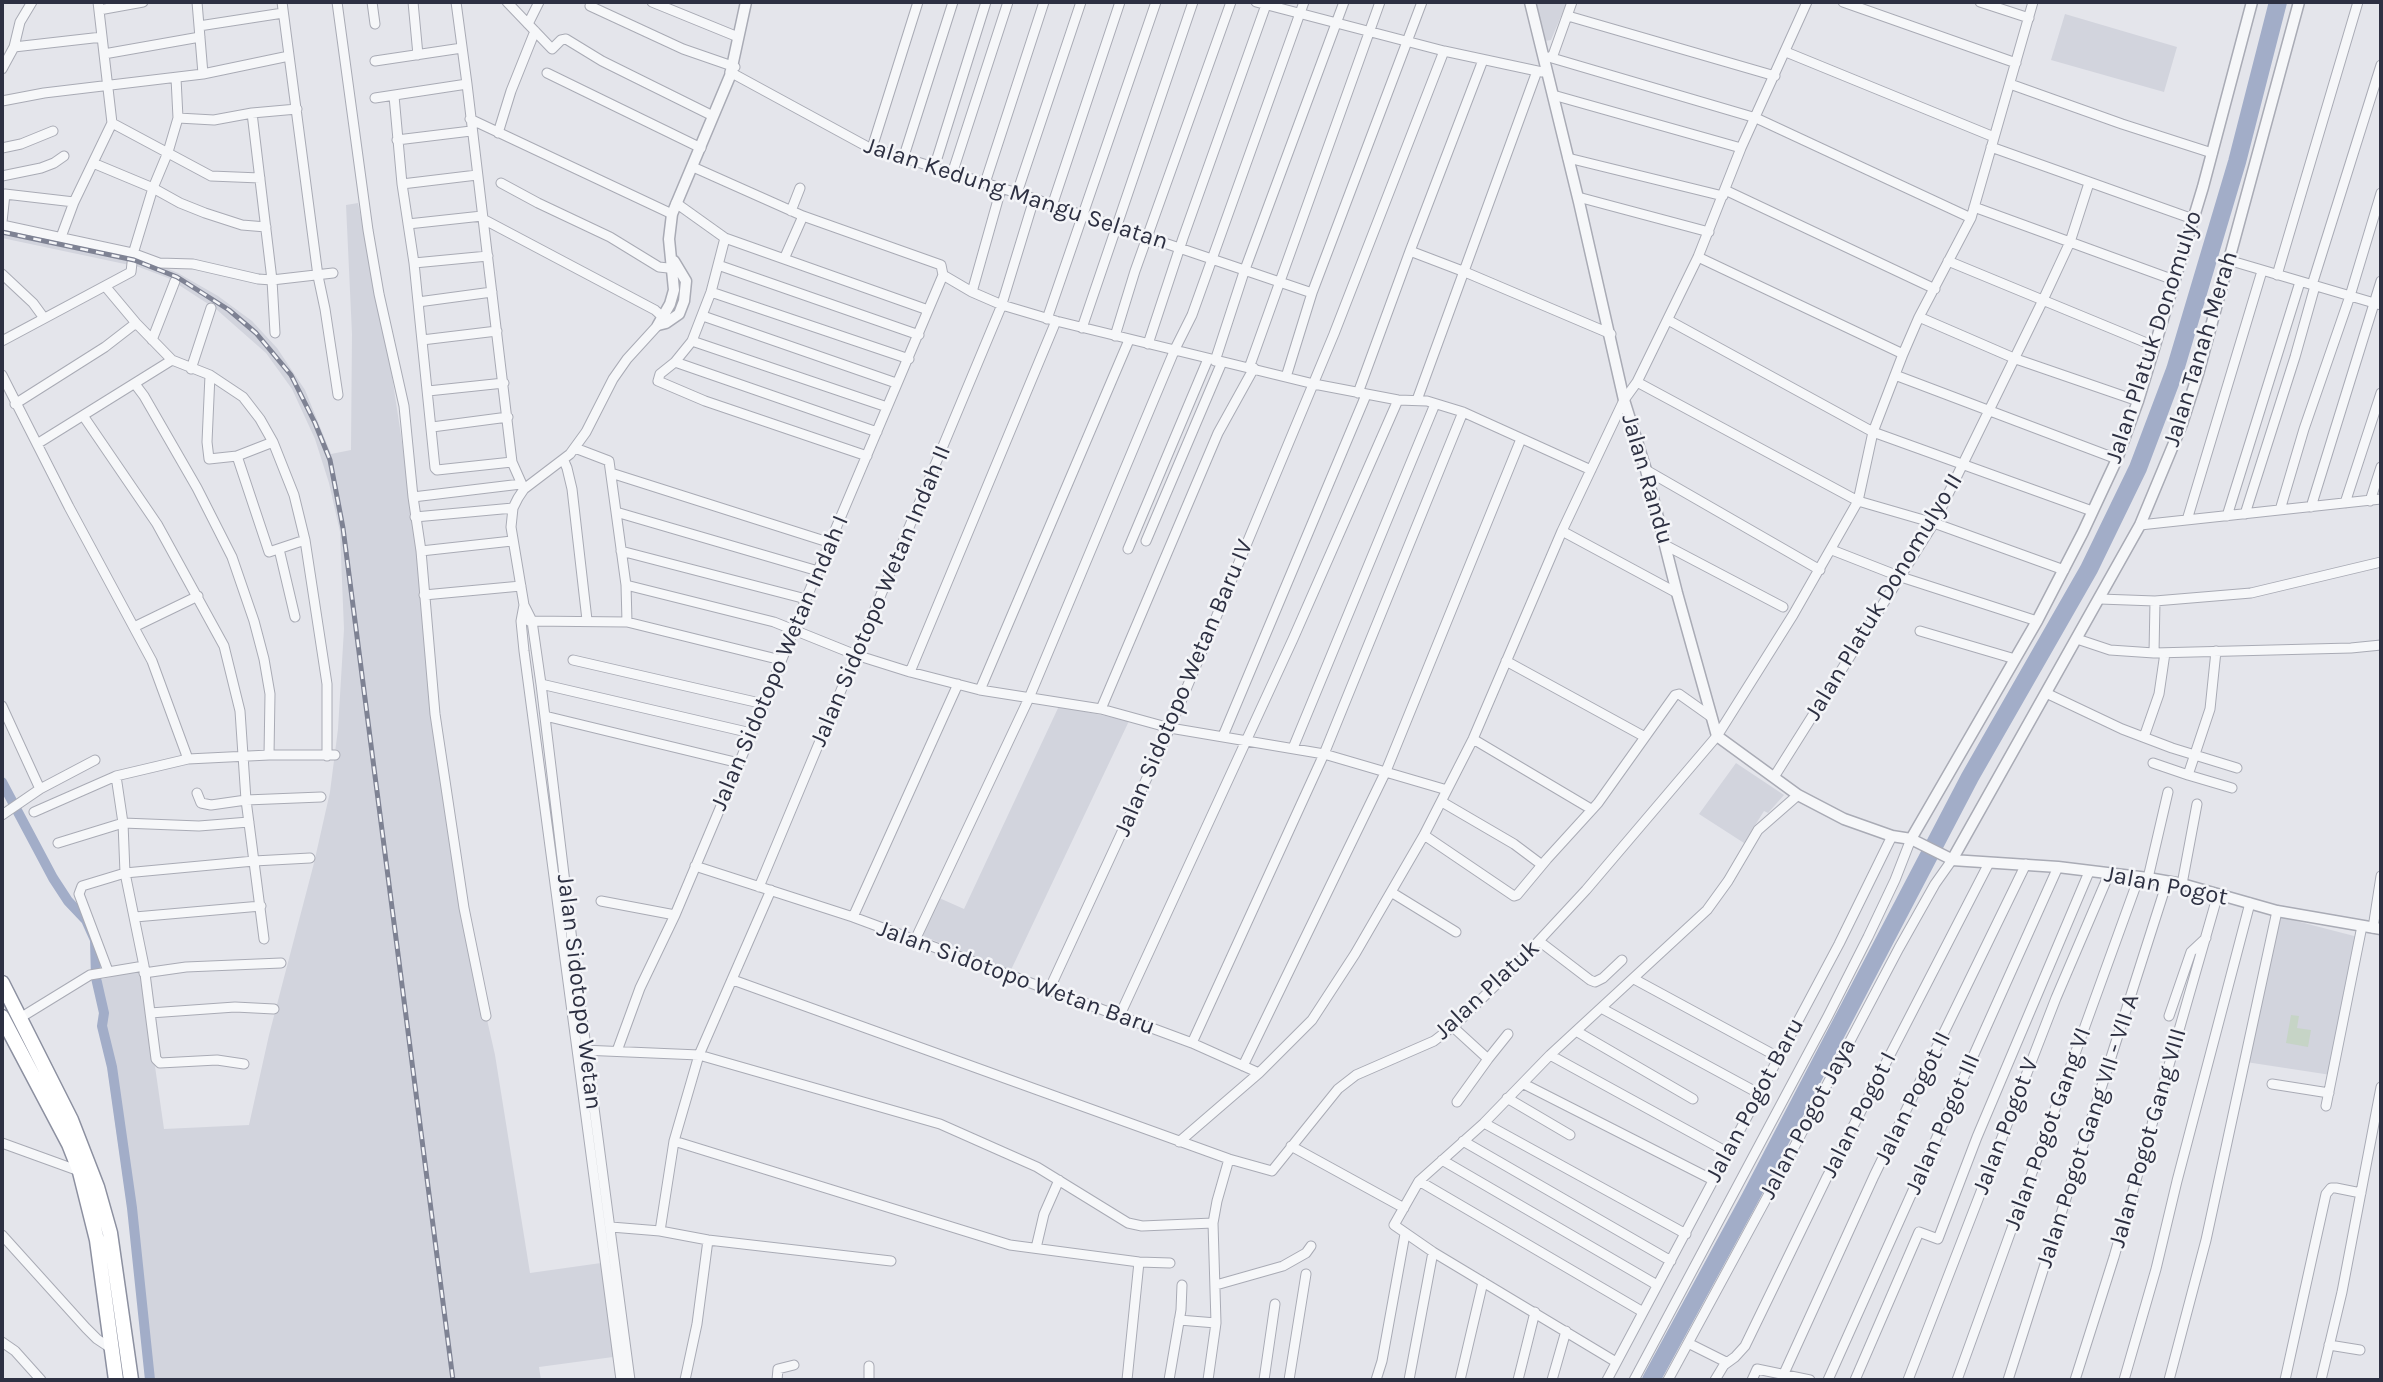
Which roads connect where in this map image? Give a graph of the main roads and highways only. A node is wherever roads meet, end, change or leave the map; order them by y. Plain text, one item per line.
1 (2, 983) edge
2 (2, 1017) edge
3 (87, 1173) junction
4 (116, 1380) edge
5 (131, 1380) edge

1 - 3 highway
2 - 3 highway
3 - 4 highway
3 - 5 highway

